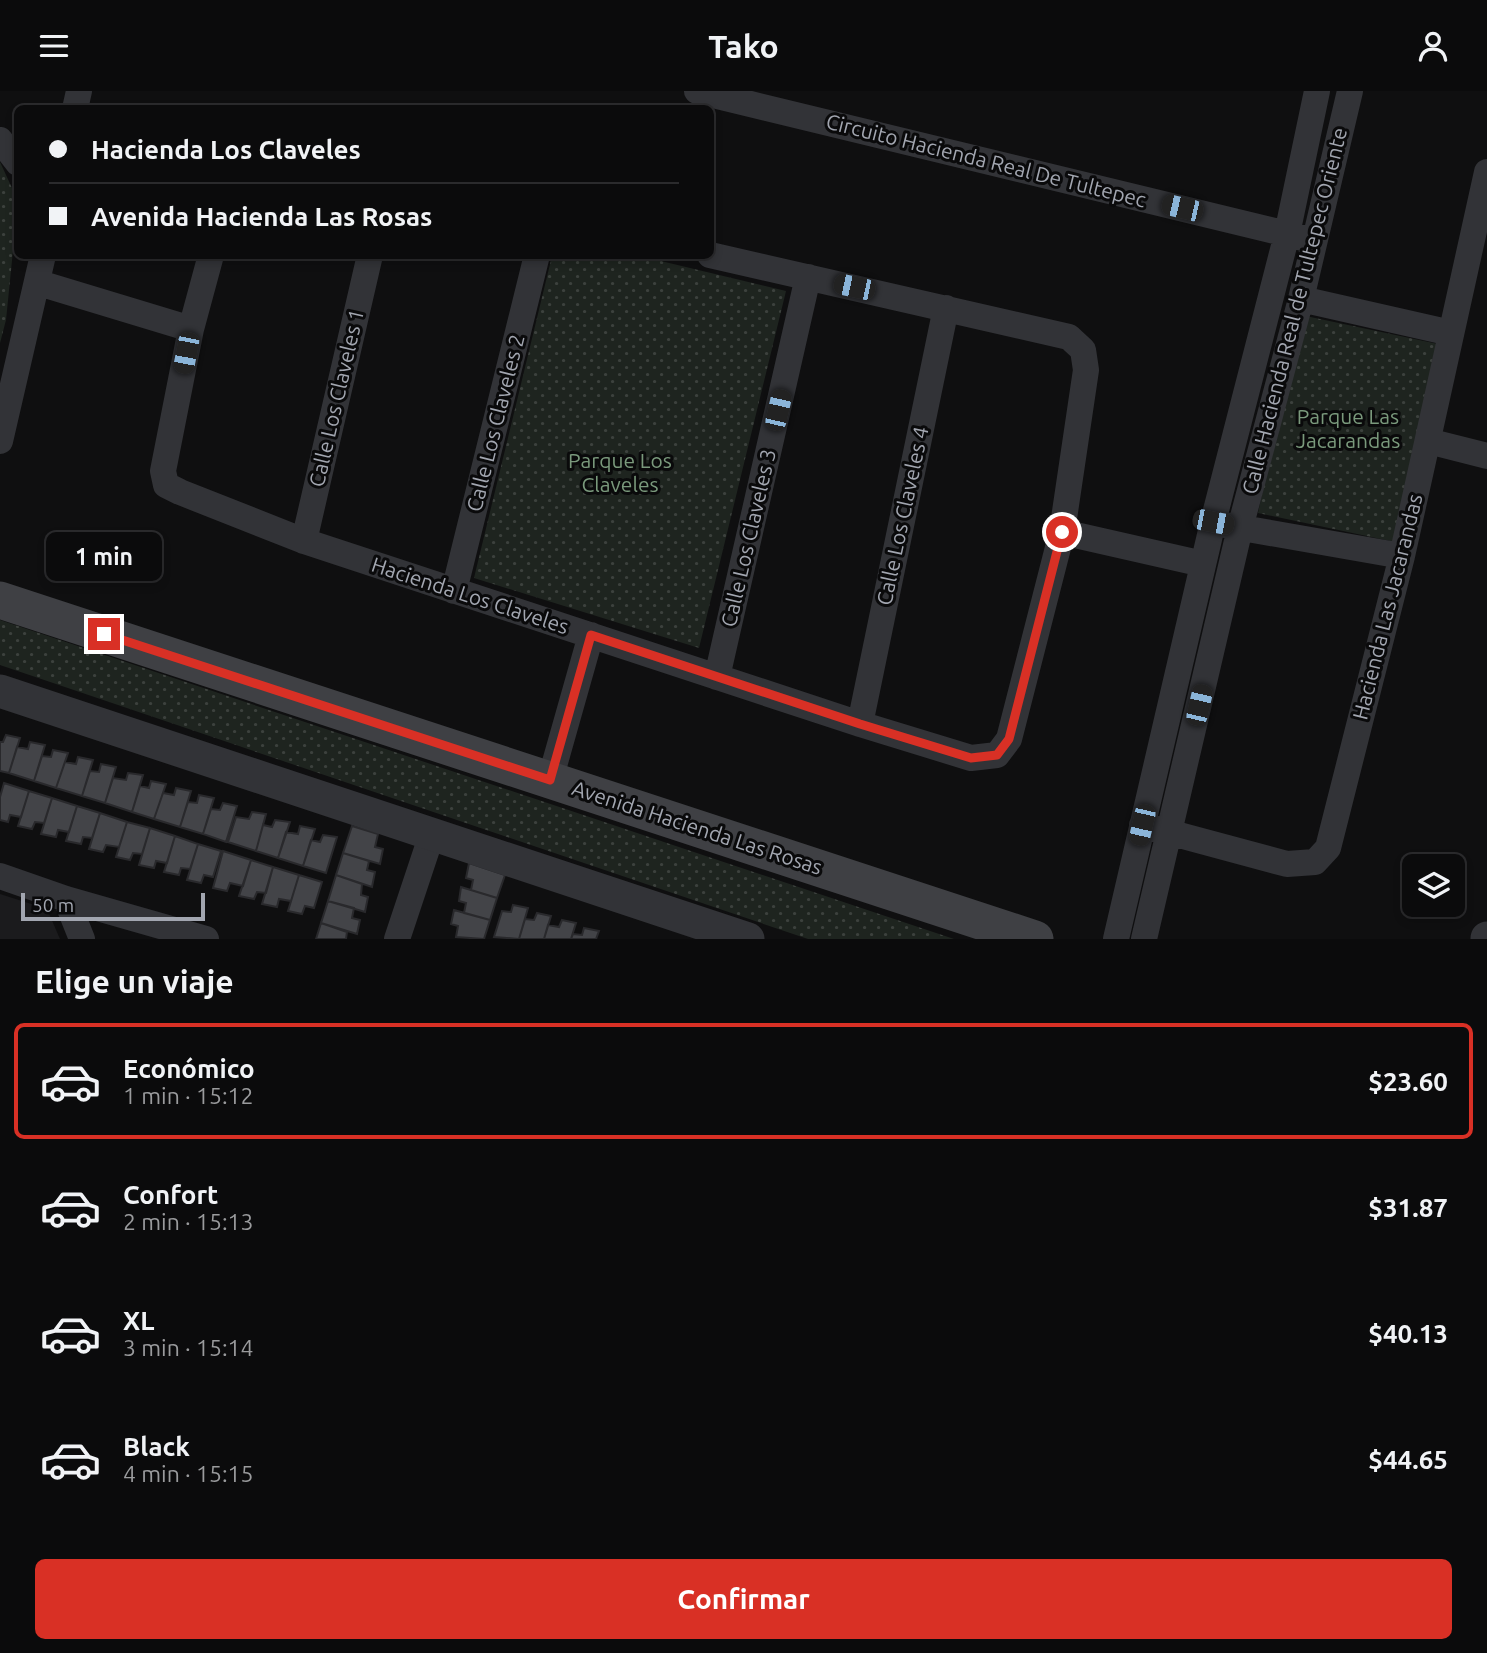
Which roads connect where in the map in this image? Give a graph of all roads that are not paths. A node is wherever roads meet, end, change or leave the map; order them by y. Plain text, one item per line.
1 (1317, 91) edge
2 (1350, 91) edge
3 (705, 96) edge
4 (0, 140) edge
5 (14, 158) edge
6 (1487, 172) edge
7 (1287, 234) junction
8 (1315, 240) junction
9 (714, 256) edge
10 (42, 259) edge
11 (210, 259) edge
12 (369, 259) edge
13 (536, 259) edge
14 (808, 277) junction
15 (38, 283) junction
16 (1301, 299) junction
17 (946, 308) junction
18 (191, 329) junction
19 (1451, 333) junction
20 (0, 440) edge
21 (1428, 441) junction
22 (1487, 456) edge
23 (1213, 522) junction
24 (1240, 528) junction
25 (1062, 532) junction
26 (304, 541) junction
27 (1402, 556) junction
28 (1203, 564) junction
29 (454, 591) junction
30 (9, 598) edge
31 (591, 635) junction
32 (717, 677) junction
33 (0, 691) edge
34 (860, 724) junction
35 (550, 780) junction
36 (1142, 825) junction
37 (1169, 831) junction
38 (432, 834) junction
39 (0, 876) edge
40 (66, 899) junction
41 (82, 939) edge
42 (206, 939) edge
43 (397, 939) edge
44 (748, 939) edge
45 (1035, 939) edge
46 (1116, 939) edge
47 (1144, 939) edge

1 - 7 street
2 - 8 street, Calle Hacienda Real de Tultepec Oriente
3 - 7 street, Circuito Hacienda Real De Tultepec
4 - 5 street
6 - 19 street, Hacienda Las Jacarandas
7 - 8 street, Circuito Hacienda Real De Tultepec
7 - 23 street
8 - 16 street, Calle Hacienda Real de Tultepec Oriente
9 - 14 street, Hacienda Los Claveles
10 - 15 street
11 - 18 street, Hacienda Los Claveles
12 - 26 street, Calle Los Claveles 1
13 - 29 street, Calle Los Claveles 2
14 - 17 street, Hacienda Los Claveles
14 - 32 street, Calle Los Claveles 3
15 - 18 street
15 - 20 street
16 - 19 street
16 - 24 street, Calle Hacienda Real de Tultepec Oriente
17 - 25 street, Hacienda Los Claveles
17 - 34 street, Calle Los Claveles 4
18 - 26 street, Hacienda Los Claveles
19 - 21 street, Hacienda Las Jacarandas
21 - 22 street
21 - 27 street, Hacienda Las Jacarandas
23 - 24 street, Hacienda Las Jacarandas
23 - 28 street
24 - 27 street, Hacienda Las Jacarandas
24 - 37 street, Calle Hacienda Real de Tultepec Oriente
25 - 28 street
25 - 34 street, Hacienda Los Claveles
26 - 29 street, Hacienda Los Claveles
27 - 37 street, Hacienda Las Jacarandas
28 - 36 street
29 - 31 street, Hacienda Los Claveles
30 - 35 main road, Avenida Hacienda Las Rosas
31 - 32 street, Hacienda Los Claveles
31 - 35 street
32 - 34 street, Hacienda Los Claveles
33 - 38 street
35 - 45 main road, Avenida Hacienda Las Rosas
36 - 37 street, Hacienda Las Jacarandas
36 - 46 street
37 - 47 street, Calle Hacienda Real de Tultepec Oriente
38 - 43 street
38 - 44 street
39 - 40 street
40 - 41 street
40 - 42 street

